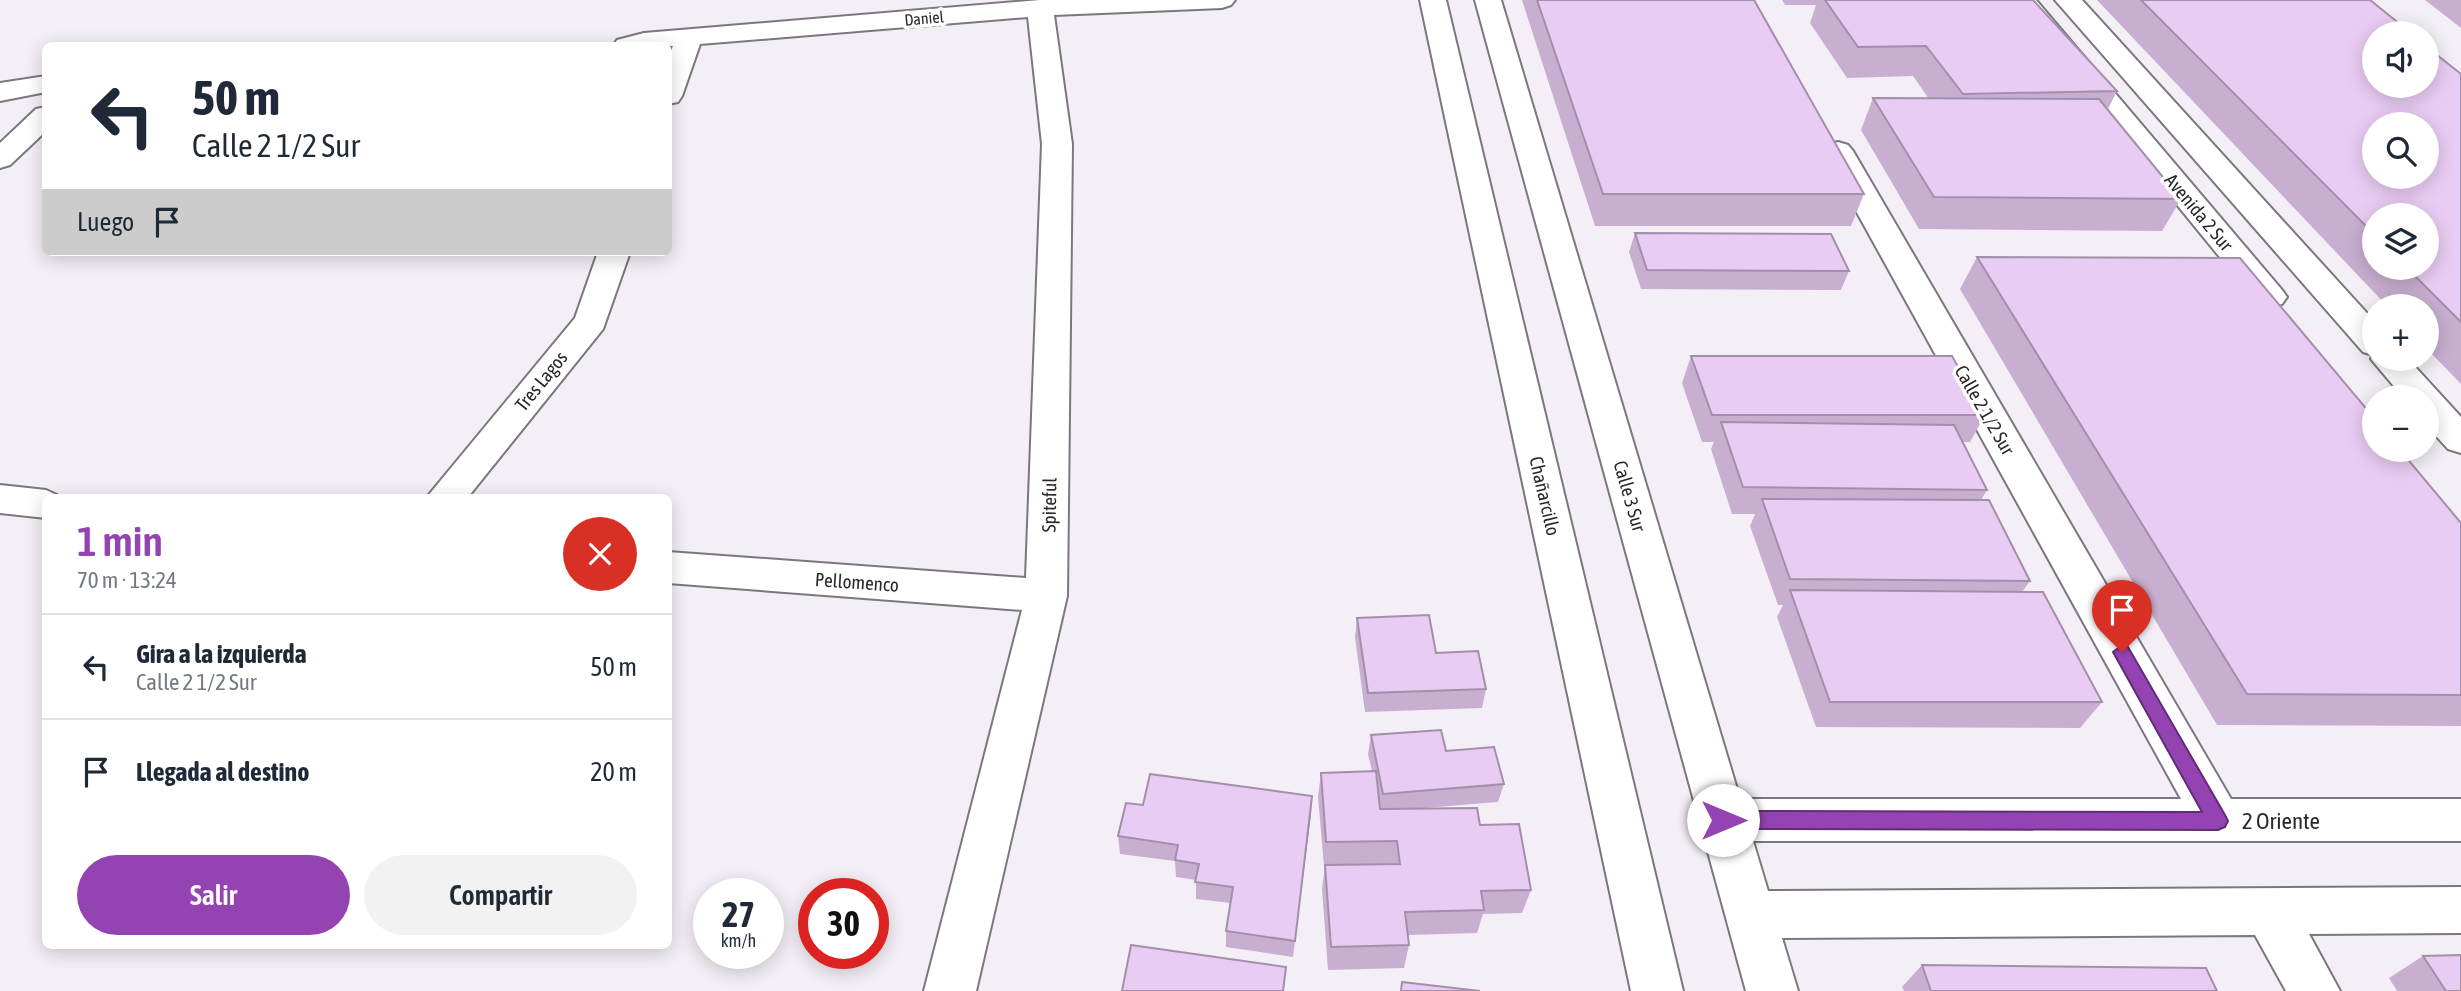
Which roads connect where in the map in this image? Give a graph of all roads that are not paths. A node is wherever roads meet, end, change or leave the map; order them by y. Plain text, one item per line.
1 (1222, 0) edge
2 (1433, 0) edge
3 (1488, 0) edge
4 (2023, 0) edge
5 (2068, 0) edge
6 (1040, 8) junction
7 (689, 38) junction
8 (658, 42) edge
9 (42, 85) edge
10 (672, 85) edge
11 (0, 93) edge
12 (42, 119) edge
13 (1821, 121) edge
14 (0, 159) edge
15 (613, 256) edge
16 (2287, 318) edge
17 (2362, 329) edge
18 (2399, 371) edge
19 (2412, 385) edge
20 (2439, 415) edge
21 (2461, 440) edge
22 (448, 494) edge
23 (0, 499) edge
24 (42, 504) edge
25 (672, 567) edge
26 (1046, 596) junction
27 (1723, 820) junction
28 (2461, 820) edge
29 (2218, 821) junction
30 (2461, 910) edge
31 (2267, 911) junction
32 (1751, 915) junction
33 (950, 991) edge
34 (1657, 991) edge
35 (1772, 991) edge
36 (2314, 991) edge

1 - 6 street, Daniel
2 - 34 street, Chañarcillo
3 - 27 street, Calle 3 Sur
4 - 16 street, Avenida 2 Sur
5 - 17 street
6 - 7 street, Daniel
6 - 26 street, Spiteful
7 - 8 street, Daniel
7 - 10 street
9 - 11 street
12 - 14 street
13 - 29 street, Calle 2 1/2 Sur
15 - 22 street, Tres Lagos
18 - 19 street
20 - 21 street
23 - 24 street
25 - 26 street, Pellomenco
26 - 33 street, Spiteful
27 - 29 street, 2 Oriente
27 - 32 street, Calle 3 Sur
28 - 29 street, 2 Oriente
30 - 31 street
31 - 32 street
31 - 36 street
32 - 35 street, Calle 3 Sur

